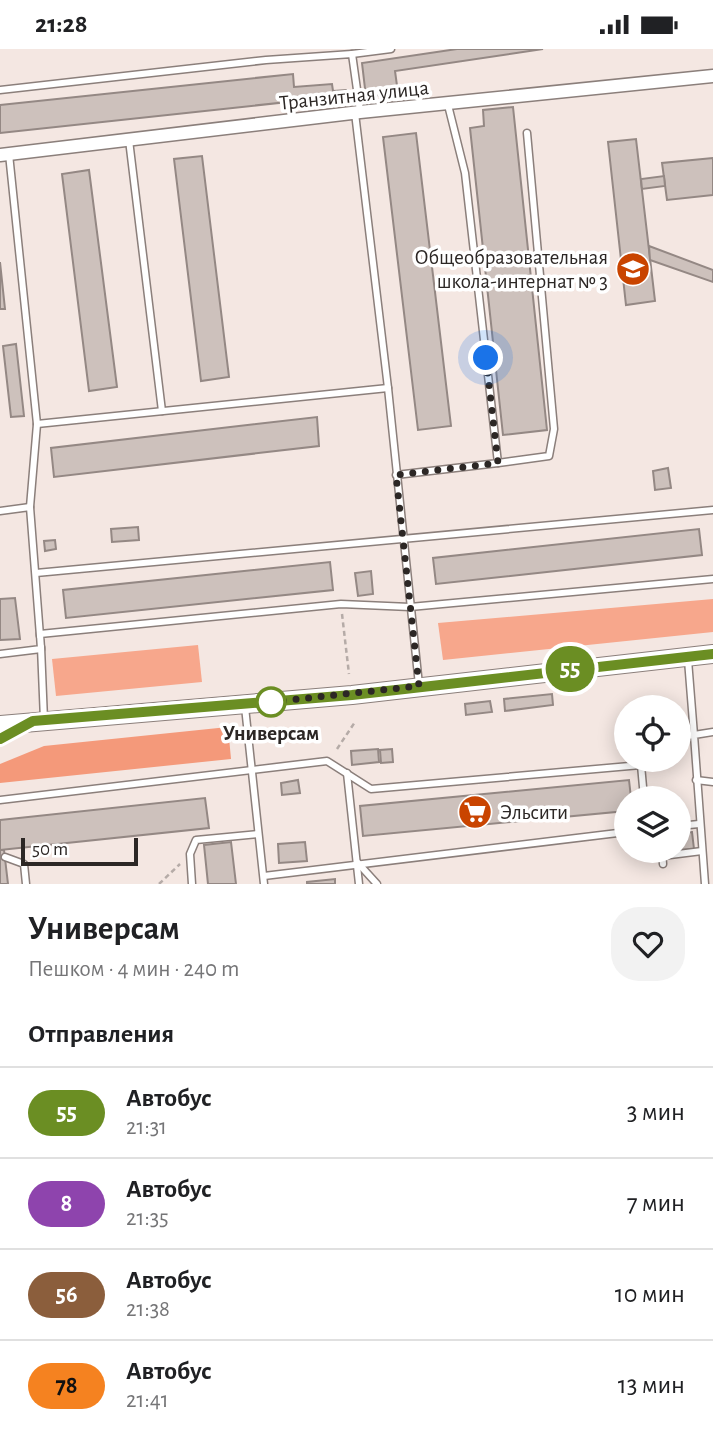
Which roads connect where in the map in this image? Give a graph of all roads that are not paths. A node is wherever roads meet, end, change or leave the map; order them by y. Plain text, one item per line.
1 (391, 49) edge
2 (352, 54) junction
3 (713, 76) edge
4 (0, 90) edge
5 (447, 105) junction
6 (357, 113) junction
7 (527, 132) dead end
8 (128, 141) junction
9 (4, 154) edge
10 (388, 388) junction
11 (162, 411) junction
12 (37, 424) junction
13 (498, 463) junction
14 (396, 475) junction
15 (30, 507) junction
16 (713, 510) edge
17 (0, 511) edge
18 (403, 537) junction
19 (36, 573) junction
20 (713, 579) edge
21 (410, 607) junction
22 (40, 634) junction
23 (41, 649) junction
24 (0, 654) edge
25 (713, 654) edge
26 (688, 656) junction
27 (419, 686) junction
28 (245, 705) junction
29 (39, 721) junction
30 (0, 725) edge
31 (713, 733) edge
32 (694, 734) junction
33 (691, 735) edge
34 (0, 739) edge
35 (614, 765) edge
36 (250, 770) junction
37 (347, 773) junction
38 (696, 780) junction
39 (713, 782) edge
40 (0, 800) edge
41 (699, 824) junction
42 (691, 825) edge
43 (614, 833) edge
44 (258, 834) junction
45 (702, 852) junction
46 (691, 853) edge
47 (5, 857) dead end
48 (357, 862) junction
49 (264, 876) junction
50 (26, 884) edge
51 (192, 884) edge
52 (264, 884) edge
53 (359, 884) edge
54 (377, 884) edge
55 (705, 884) edge

1 - 2 lane
2 - 4 lane
2 - 6 lane
3 - 5 street, Транзитная улица
5 - 6 street, Транзитная улица
5 - 13 lane
6 - 8 street, Транзитная улица
6 - 10 lane
7 - 13 lane
8 - 9 street, Транзитная улица
8 - 11 lane
9 - 12 lane
10 - 11 lane
10 - 14 lane
11 - 12 lane
12 - 15 lane
13 - 14 lane
14 - 18 lane
15 - 17 lane
15 - 19 lane
16 - 18 lane
18 - 19 lane
18 - 21 lane
19 - 22 lane
20 - 21 lane
21 - 22 lane
21 - 27 lane
22 - 23 lane
23 - 24 lane
23 - 29 lane
25 - 26 main road
26 - 27 main road
26 - 32 lane
27 - 28 main road
28 - 29 main road
28 - 36 lane
29 - 30 main road
29 - 34 main road
31 - 32 lane
32 - 33 lane
32 - 38 lane
35 - 37 lane
36 - 37 lane
36 - 40 lane
36 - 44 lane
37 - 48 lane
38 - 39 lane
38 - 41 lane
41 - 42 lane
41 - 45 lane
43 - 48 lane
44 - 49 lane
44 - 51 lane
45 - 46 lane
45 - 55 lane
47 - 50 lane
48 - 49 lane
48 - 53 lane
48 - 54 lane
49 - 52 lane

